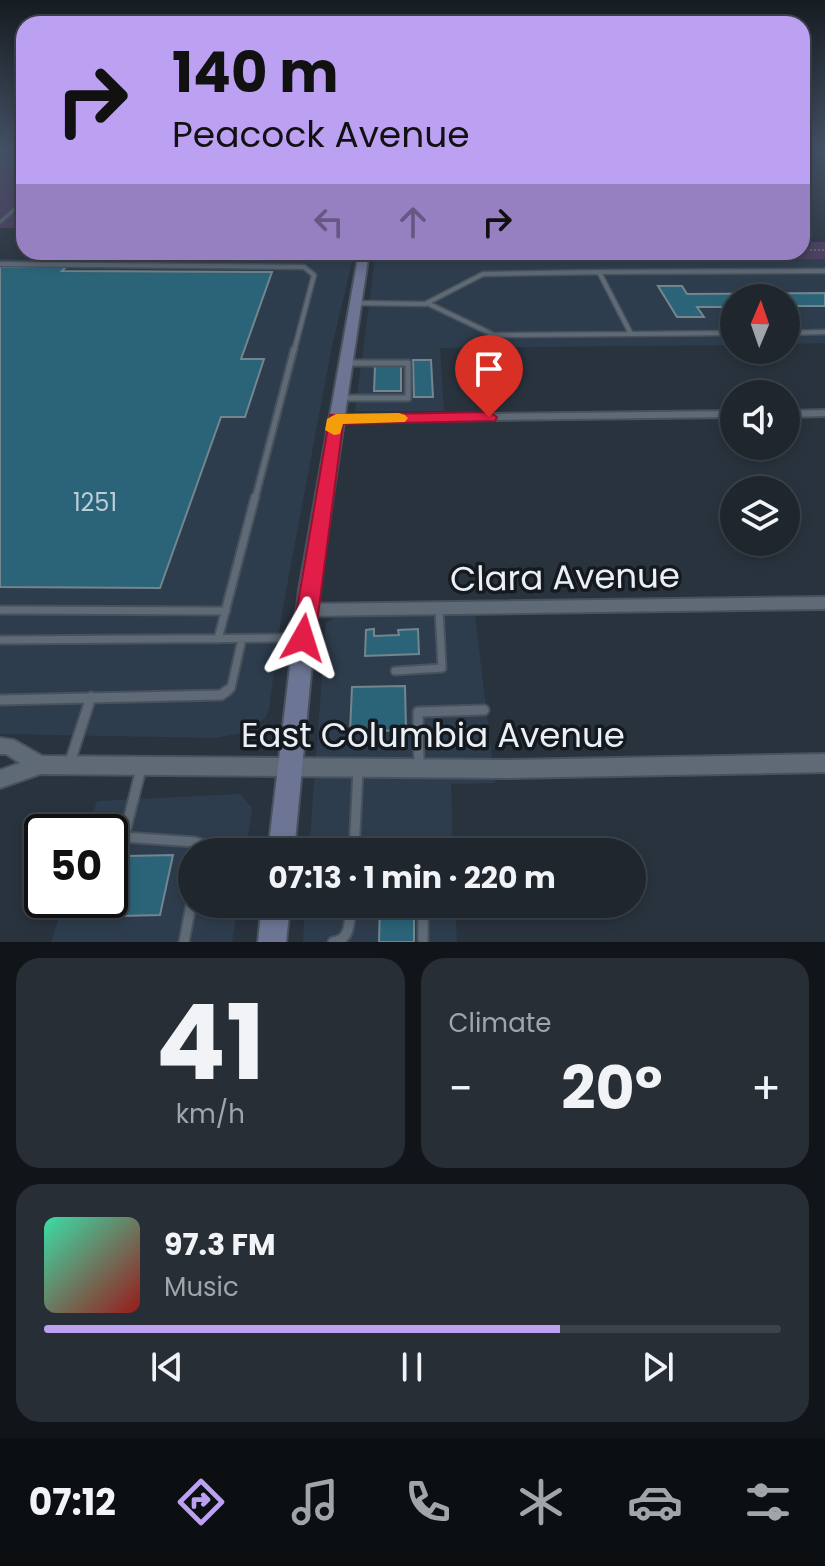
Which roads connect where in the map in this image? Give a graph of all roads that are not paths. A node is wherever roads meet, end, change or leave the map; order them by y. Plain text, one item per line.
1 (15, 209) edge
2 (0, 222) edge
3 (362, 260) edge
4 (0, 264) edge
5 (825, 271) edge
6 (599, 272) junction
7 (355, 303) junction
8 (429, 304) junction
9 (825, 332) edge
10 (720, 333) edge
11 (800, 333) edge
12 (631, 334) junction
13 (344, 363) junction
14 (339, 398) junction
15 (825, 413) edge
16 (720, 414) edge
17 (800, 414) edge
18 (336, 419) junction
19 (825, 603) edge
20 (439, 608) junction
21 (0, 610) edge
22 (306, 610) junction
23 (226, 611) junction
24 (303, 638) junction
25 (218, 639) junction
26 (242, 639) junction
27 (0, 640) edge
28 (395, 671) dead end
29 (91, 697) junction
30 (0, 700) edge
31 (484, 710) dead end
32 (0, 746) edge
33 (825, 763) edge
34 (70, 764) junction
35 (40, 765) junction
36 (142, 765) junction
37 (290, 767) junction
38 (358, 767) junction
39 (419, 769) junction
40 (0, 779) edge
41 (282, 838) edge
42 (355, 838) edge
43 (178, 841) edge
44 (189, 918) edge
45 (275, 918) edge
46 (350, 918) edge
47 (423, 918) edge
48 (184, 942) edge
49 (272, 942) edge
50 (333, 942) edge
51 (423, 942) edge

1 - 2 lane
3 - 7 main road
4 - 23 lane
5 - 6 lane
6 - 8 lane
6 - 12 lane
7 - 8 lane
7 - 13 main road
8 - 12 lane
9 - 11 lane
10 - 12 lane
13 - 14 main road
13 - 14 lane
14 - 18 main road
15 - 17 street
16 - 18 street
18 - 22 main road
19 - 20 street, Clara Avenue
20 - 22 street, Clara Avenue
20 - 28 lane
21 - 23 lane
22 - 24 main road
23 - 25 lane
24 - 26 lane
24 - 37 main road
25 - 26 lane
25 - 27 lane
26 - 29 lane
29 - 30 lane
29 - 34 lane
31 - 39 lane
32 - 35 street
33 - 39 street, East Columbia Avenue
34 - 35 street, East Columbia Avenue
34 - 36 street, East Columbia Avenue
35 - 40 street, East Columbia Avenue
36 - 37 street, East Columbia Avenue
36 - 43 lane
37 - 38 street, East Columbia Avenue
37 - 41 main road
38 - 39 street, East Columbia Avenue
38 - 42 lane
44 - 48 lane
45 - 49 main road
46 - 50 lane
47 - 51 lane

